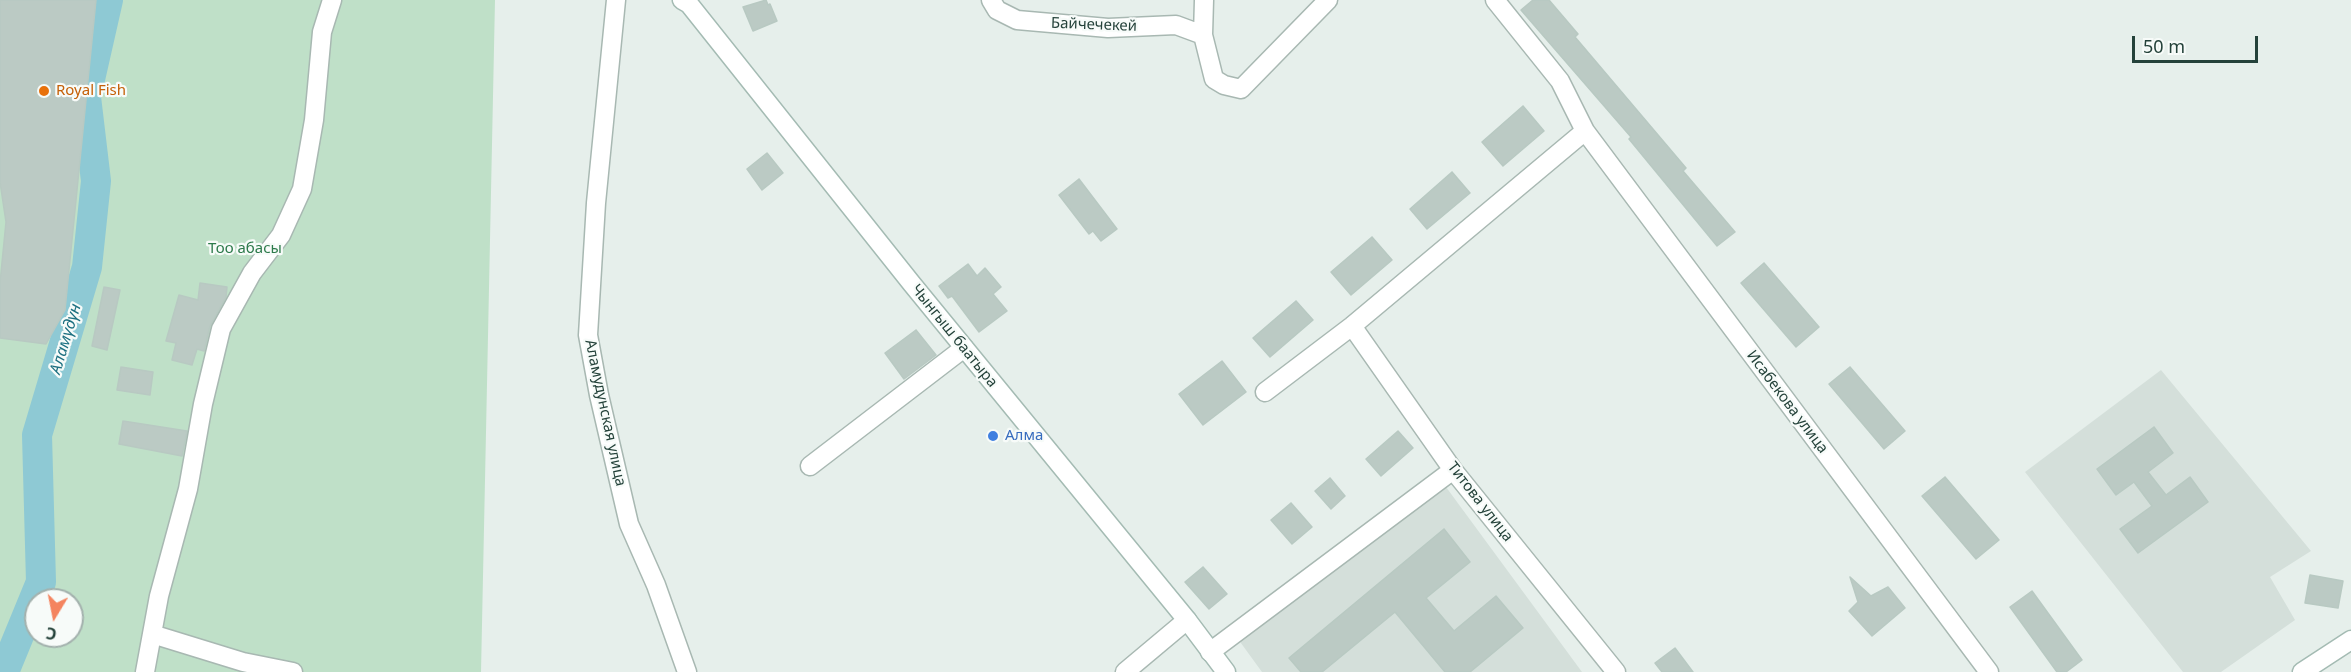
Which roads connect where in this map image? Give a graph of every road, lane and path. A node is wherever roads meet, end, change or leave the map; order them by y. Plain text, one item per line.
1 (332, 0) edge
2 (616, 0) edge
3 (682, 0) edge
4 (991, 0) edge
5 (1204, 0) edge
6 (1328, 0) edge
7 (1495, 0) edge
8 (1203, 35) junction
9 (1585, 131) junction
10 (1352, 326) junction
11 (964, 348) junction
12 (1265, 392) dead end
13 (810, 466) dead end
14 (1453, 470) junction
15 (1187, 620) junction
16 (152, 634) junction
17 (2351, 640) edge
18 (1210, 652) junction
19 (145, 672) edge
20 (293, 672) edge
21 (687, 672) edge
22 (1125, 672) edge
23 (1226, 672) edge
24 (1616, 672) edge
25 (1989, 672) edge
26 (2302, 672) edge

1 - 16 street
2 - 21 street, Аламудунская улица
3 - 11 street, Чынгыш баатыра
4 - 8 street, Байчечекей
5 - 8 street
6 - 8 street
7 - 9 street, Исабекова улица
9 - 10 street
9 - 25 street, Исабекова улица
10 - 12 street
10 - 14 street, Титова улица
11 - 13 street
11 - 15 street, Чынгыш баатыра
14 - 18 street
14 - 24 street, Титова улица
15 - 18 street, Чынгыш баатыра
15 - 22 street
16 - 19 street
16 - 20 street
17 - 26 street
18 - 23 street, Чынгыш баатыра

